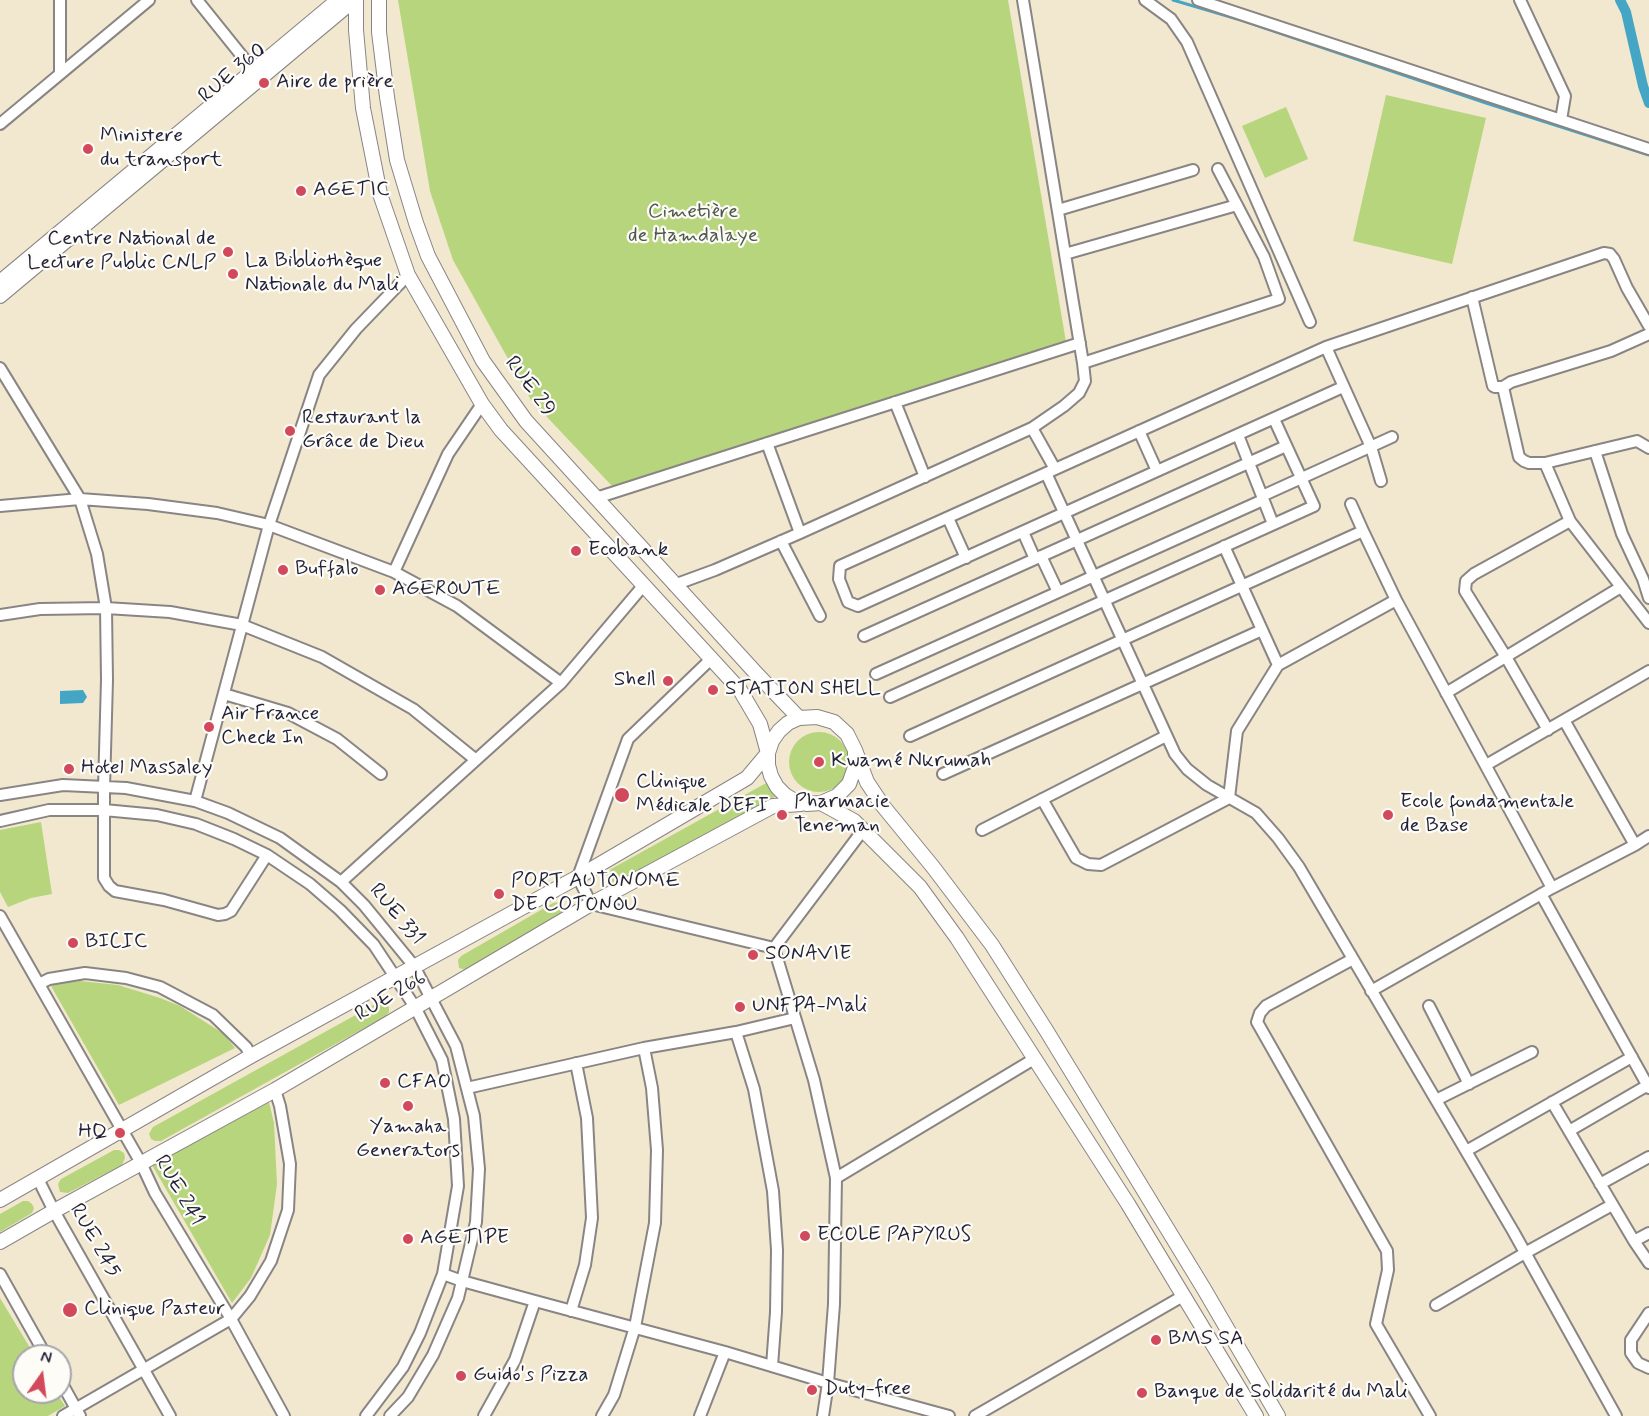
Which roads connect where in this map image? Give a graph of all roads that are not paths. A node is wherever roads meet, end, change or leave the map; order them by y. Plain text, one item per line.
1 (60, 0) edge
2 (149, 0) edge
3 (197, 0) edge
4 (338, 0) edge
5 (355, 0) edge
6 (379, 0) edge
7 (1023, 0) edge
8 (1145, 0) edge
9 (1198, 0) edge
10 (1520, 0) edge
11 (254, 71) junction
12 (60, 74) junction
13 (1561, 120) junction
14 (0, 124) edge
15 (1649, 149) edge
16 (1218, 169) dead end
17 (1193, 170) dead end
18 (1237, 205) junction
19 (1058, 210) junction
20 (1065, 254) junction
21 (408, 275) junction
22 (0, 282) edge
23 (0, 296) edge
24 (1472, 297) junction
25 (1310, 322) dead end
26 (1649, 326) edge
27 (1649, 334) edge
28 (1080, 343) junction
29 (1326, 347) junction
30 (1083, 363) junction
31 (0, 368) edge
32 (1343, 387) junction
33 (1503, 387) junction
34 (895, 402) junction
35 (482, 404) junction
36 (1274, 419) junction
37 (1032, 428) junction
38 (1139, 431) junction
39 (1238, 435) junction
40 (1392, 437) dead end
41 (767, 443) junction
42 (1286, 446) junction
43 (1371, 447) junction
44 (1649, 448) edge
45 (1595, 451) junction
46 (1248, 463) junction
47 (1545, 463) junction
48 (1051, 471) junction
49 (1157, 471) junction
50 (925, 477) junction
51 (1301, 478) junction
52 (1381, 481) dead end
53 (596, 498) junction
54 (1262, 498) junction
55 (80, 499) junction
56 (1, 504) edge
57 (1351, 504) dead end
58 (1064, 513) junction
59 (948, 518) junction
60 (1570, 520) junction
61 (1273, 524) junction
62 (269, 525) junction
63 (1364, 531) junction
64 (1023, 532) junction
65 (800, 533) junction
66 (1076, 540) junction
67 (782, 541) junction
68 (1224, 546) junction
69 (1038, 557) junction
70 (966, 558) junction
71 (394, 572) junction
72 (1093, 576) junction
73 (674, 585) junction
74 (643, 586) junction
75 (1242, 586) junction
76 (1621, 587) junction
77 (1058, 592) junction
78 (1649, 598) edge
79 (1104, 600) junction
80 (1396, 600) junction
81 (106, 608) junction
82 (0, 615) edge
83 (820, 616) dead end
84 (1649, 623) edge
85 (242, 625) junction
86 (1262, 630) junction
87 (864, 636) dead end
88 (1122, 640) junction
89 (1506, 657) junction
90 (711, 659) junction
91 (1278, 665) junction
92 (1649, 671) edge
93 (876, 674) dead end
94 (561, 682) junction
95 (1142, 684) junction
96 (1446, 693) junction
97 (224, 694) junction
98 (890, 697) dead end
99 (799, 718) junction
100 (1564, 720) junction
101 (1548, 729) junction
102 (910, 736) dead end
103 (1166, 736) junction
104 (855, 750) junction
105 (768, 753) junction
106 (476, 760) junction
107 (1486, 765) junction
108 (381, 774) dead end
109 (943, 774) dead end
110 (104, 788) junction
111 (0, 795) edge
112 (1230, 798) junction
113 (1042, 799) junction
114 (195, 801) junction
115 (814, 803) junction
116 (104, 810) junction
117 (0, 821) edge
118 (863, 830) junction
119 (982, 830) dead end
120 (1649, 836) edge
121 (1635, 845) junction
122 (267, 855) junction
123 (578, 877) junction
124 (341, 882) junction
125 (1552, 888) junction
126 (1541, 894) junction
127 (591, 904) junction
128 (0, 916) edge
129 (774, 948) junction
130 (1353, 959) junction
131 (414, 966) junction
132 (395, 977) junction
133 (39, 984) junction
134 (1371, 991) junction
135 (431, 998) junction
136 (1429, 1006) dead end
137 (415, 1007) junction
138 (795, 1018) junction
139 (736, 1032) junction
140 (644, 1048) junction
141 (1532, 1052) dead end
142 (251, 1056) junction
143 (1632, 1057) junction
144 (1034, 1059) junction
145 (576, 1063) junction
146 (1647, 1081) edge
147 (1469, 1084) junction
148 (467, 1088) junction
149 (274, 1090) junction
150 (1436, 1100) junction
151 (1552, 1102) junction
152 (122, 1131) junction
153 (1569, 1131) junction
154 (1466, 1151) junction
155 (1649, 1156) edge
156 (141, 1163) junction
157 (836, 1178) junction
158 (38, 1179) junction
159 (1600, 1184) junction
160 (0, 1200) edge
161 (1612, 1204) junction
162 (54, 1211) junction
163 (1649, 1233) edge
164 (1634, 1241) junction
165 (0, 1242) edge
166 (1525, 1253) junction
167 (1649, 1263) edge
168 (0, 1274) edge
169 (443, 1274) junction
170 (462, 1281) junction
171 (1183, 1296) junction
172 (535, 1301) junction
173 (1436, 1305) dead end
174 (571, 1311) junction
175 (1649, 1312) edge
176 (231, 1319) junction
177 (635, 1327) junction
178 (39, 1344) edge
179 (725, 1352) junction
180 (772, 1366) junction
181 (1649, 1368) edge
182 (144, 1369) junction
183 (828, 1383) junction
184 (78, 1412) edge
185 (63, 1416) edge
186 (170, 1416) edge
187 (284, 1416) edge
188 (366, 1416) edge
189 (390, 1416) edge
190 (484, 1416) edge
191 (602, 1416) edge
192 (700, 1416) edge
193 (823, 1416) edge
194 (949, 1416) edge
195 (975, 1416) edge
196 (1256, 1416) edge
197 (1278, 1416) edge
198 (1430, 1416) edge
199 (1616, 1416) edge

1 - 12 street
2 - 12 street
3 - 11 street
4 - 11 main road
5 - 21 main road
5 - 23 main road, RUE 360
6 - 53 main road, RUE 29
7 - 19 street
8 - 25 street
9 - 13 street
10 - 13 street
11 - 22 main road
12 - 14 street
13 - 15 street
16 - 18 street
17 - 19 street
18 - 20 street
18 - 30 street
19 - 20 street
20 - 28 street
21 - 35 main road
21 - 62 street
24 - 26 street
24 - 29 street
24 - 33 street
27 - 33 street
28 - 30 street
28 - 34 street
29 - 32 street
29 - 38 street
30 - 37 street
31 - 55 street
32 - 36 street
32 - 43 street
33 - 47 street
34 - 41 street
34 - 50 street
35 - 71 street
35 - 74 main road
36 - 39 street
36 - 42 street
37 - 48 street
37 - 50 street
38 - 48 street
38 - 49 street
39 - 46 street
39 - 49 street
40 - 43 street
41 - 53 street
41 - 65 street
42 - 46 street
42 - 51 street
43 - 51 street
43 - 52 street
44 - 45 street
45 - 47 street
45 - 78 street
46 - 54 street
46 - 66 street
47 - 60 street
48 - 58 street
48 - 59 street
49 - 58 street
50 - 65 street
51 - 54 street
51 - 61 street
53 - 73 main road, RUE 29
54 - 61 street
54 - 72 street
55 - 56 street
55 - 62 street
55 - 81 street
57 - 63 street
58 - 64 street
58 - 66 street
59 - 70 street
59 - 70 street
60 - 76 street
60 - 89 street
61 - 68 street
62 - 71 street
62 - 85 street
63 - 75 street
63 - 80 street
64 - 69 street
64 - 70 street
65 - 67 street
66 - 69 street
66 - 72 street
67 - 73 street
67 - 83 street
68 - 75 street
68 - 79 street
69 - 77 street
69 - 87 street
71 - 94 street
72 - 77 street
72 - 79 street
73 - 99 main road, RUE 29
74 - 90 main road
74 - 94 street
75 - 86 street
75 - 88 street
76 - 84 street
76 - 89 street
77 - 93 street
79 - 88 street
79 - 98 street
80 - 91 street
80 - 96 street
81 - 82 street
81 - 85 street
81 - 110 street
85 - 97 street
85 - 106 street
86 - 91 street
86 - 95 street
88 - 95 street
88 - 102 street
89 - 96 street
89 - 101 street
90 - 105 main road
90 - 123 street
91 - 112 street
92 - 100 street
94 - 106 street
95 - 103 street
95 - 109 street
96 - 107 street
97 - 108 street
97 - 114 street
99 - 104 main road
99 - 105 main road
100 - 101 street
100 - 121 street
101 - 107 street
103 - 112 street
103 - 113 street
104 - 115 main road
104 - 197 main road
105 - 115 main road
105 - 123 main road, RUE 266
106 - 124 street
107 - 125 street
110 - 111 street, RUE 331
110 - 114 street, RUE 331
110 - 116 street
112 - 113 street
112 - 130 street
113 - 119 street
114 - 124 street, RUE 331
115 - 118 main road
115 - 127 main road, RUE 266
116 - 117 street, RUE 331
116 - 122 street, RUE 331
116 - 122 street
118 - 129 street
118 - 144 main road
120 - 121 street
121 - 125 street
122 - 132 street, RUE 331
123 - 127 street
123 - 131 main road, RUE 266
124 - 131 street, RUE 331
125 - 126 street
126 - 134 street
126 - 143 street
127 - 129 street
127 - 135 main road, RUE 266
128 - 133 street, RUE 241
129 - 138 street
130 - 134 street
130 - 198 street
131 - 132 main road, RUE 266
131 - 135 street, RUE 331
132 - 137 street, RUE 331
132 - 142 main road, RUE 266
133 - 142 street
133 - 152 street, RUE 241
134 - 150 street
135 - 137 main road, RUE 266
135 - 148 street, RUE 331
136 - 147 street
137 - 149 main road, RUE 266
137 - 169 street, RUE 331
138 - 139 street
138 - 157 street
139 - 140 street
139 - 180 street
140 - 145 street
140 - 177 street
141 - 147 street
142 - 152 main road, RUE 266
143 - 146 street
143 - 151 street
144 - 157 street
144 - 171 main road
145 - 148 street
145 - 174 street
146 - 153 street
147 - 150 street
148 - 170 street, RUE 331
149 - 156 main road, RUE 266
149 - 176 street
150 - 154 street
151 - 153 street
151 - 154 street
152 - 156 street, RUE 241
152 - 158 main road, RUE 266
153 - 159 street
154 - 166 street
155 - 159 street
156 - 162 main road, RUE 266
156 - 176 street, RUE 241
157 - 183 street
158 - 160 main road, RUE 266
158 - 162 street, RUE 245
159 - 161 street
161 - 164 street
161 - 166 street
162 - 165 main road, RUE 266
162 - 182 street, RUE 245
163 - 164 street
164 - 167 street
166 - 173 street
166 - 199 street
168 - 178 street
169 - 170 street
169 - 188 street, RUE 331
170 - 172 street
170 - 189 street, RUE 331
171 - 195 street
171 - 196 main road
172 - 174 street
172 - 190 street
174 - 177 street
175 - 181 street
176 - 182 street
176 - 187 street, RUE 241
177 - 179 street
177 - 191 street
179 - 180 street
179 - 192 street
180 - 183 street
182 - 184 street
182 - 186 street, RUE 245
183 - 193 street
183 - 194 street
184 - 185 street

